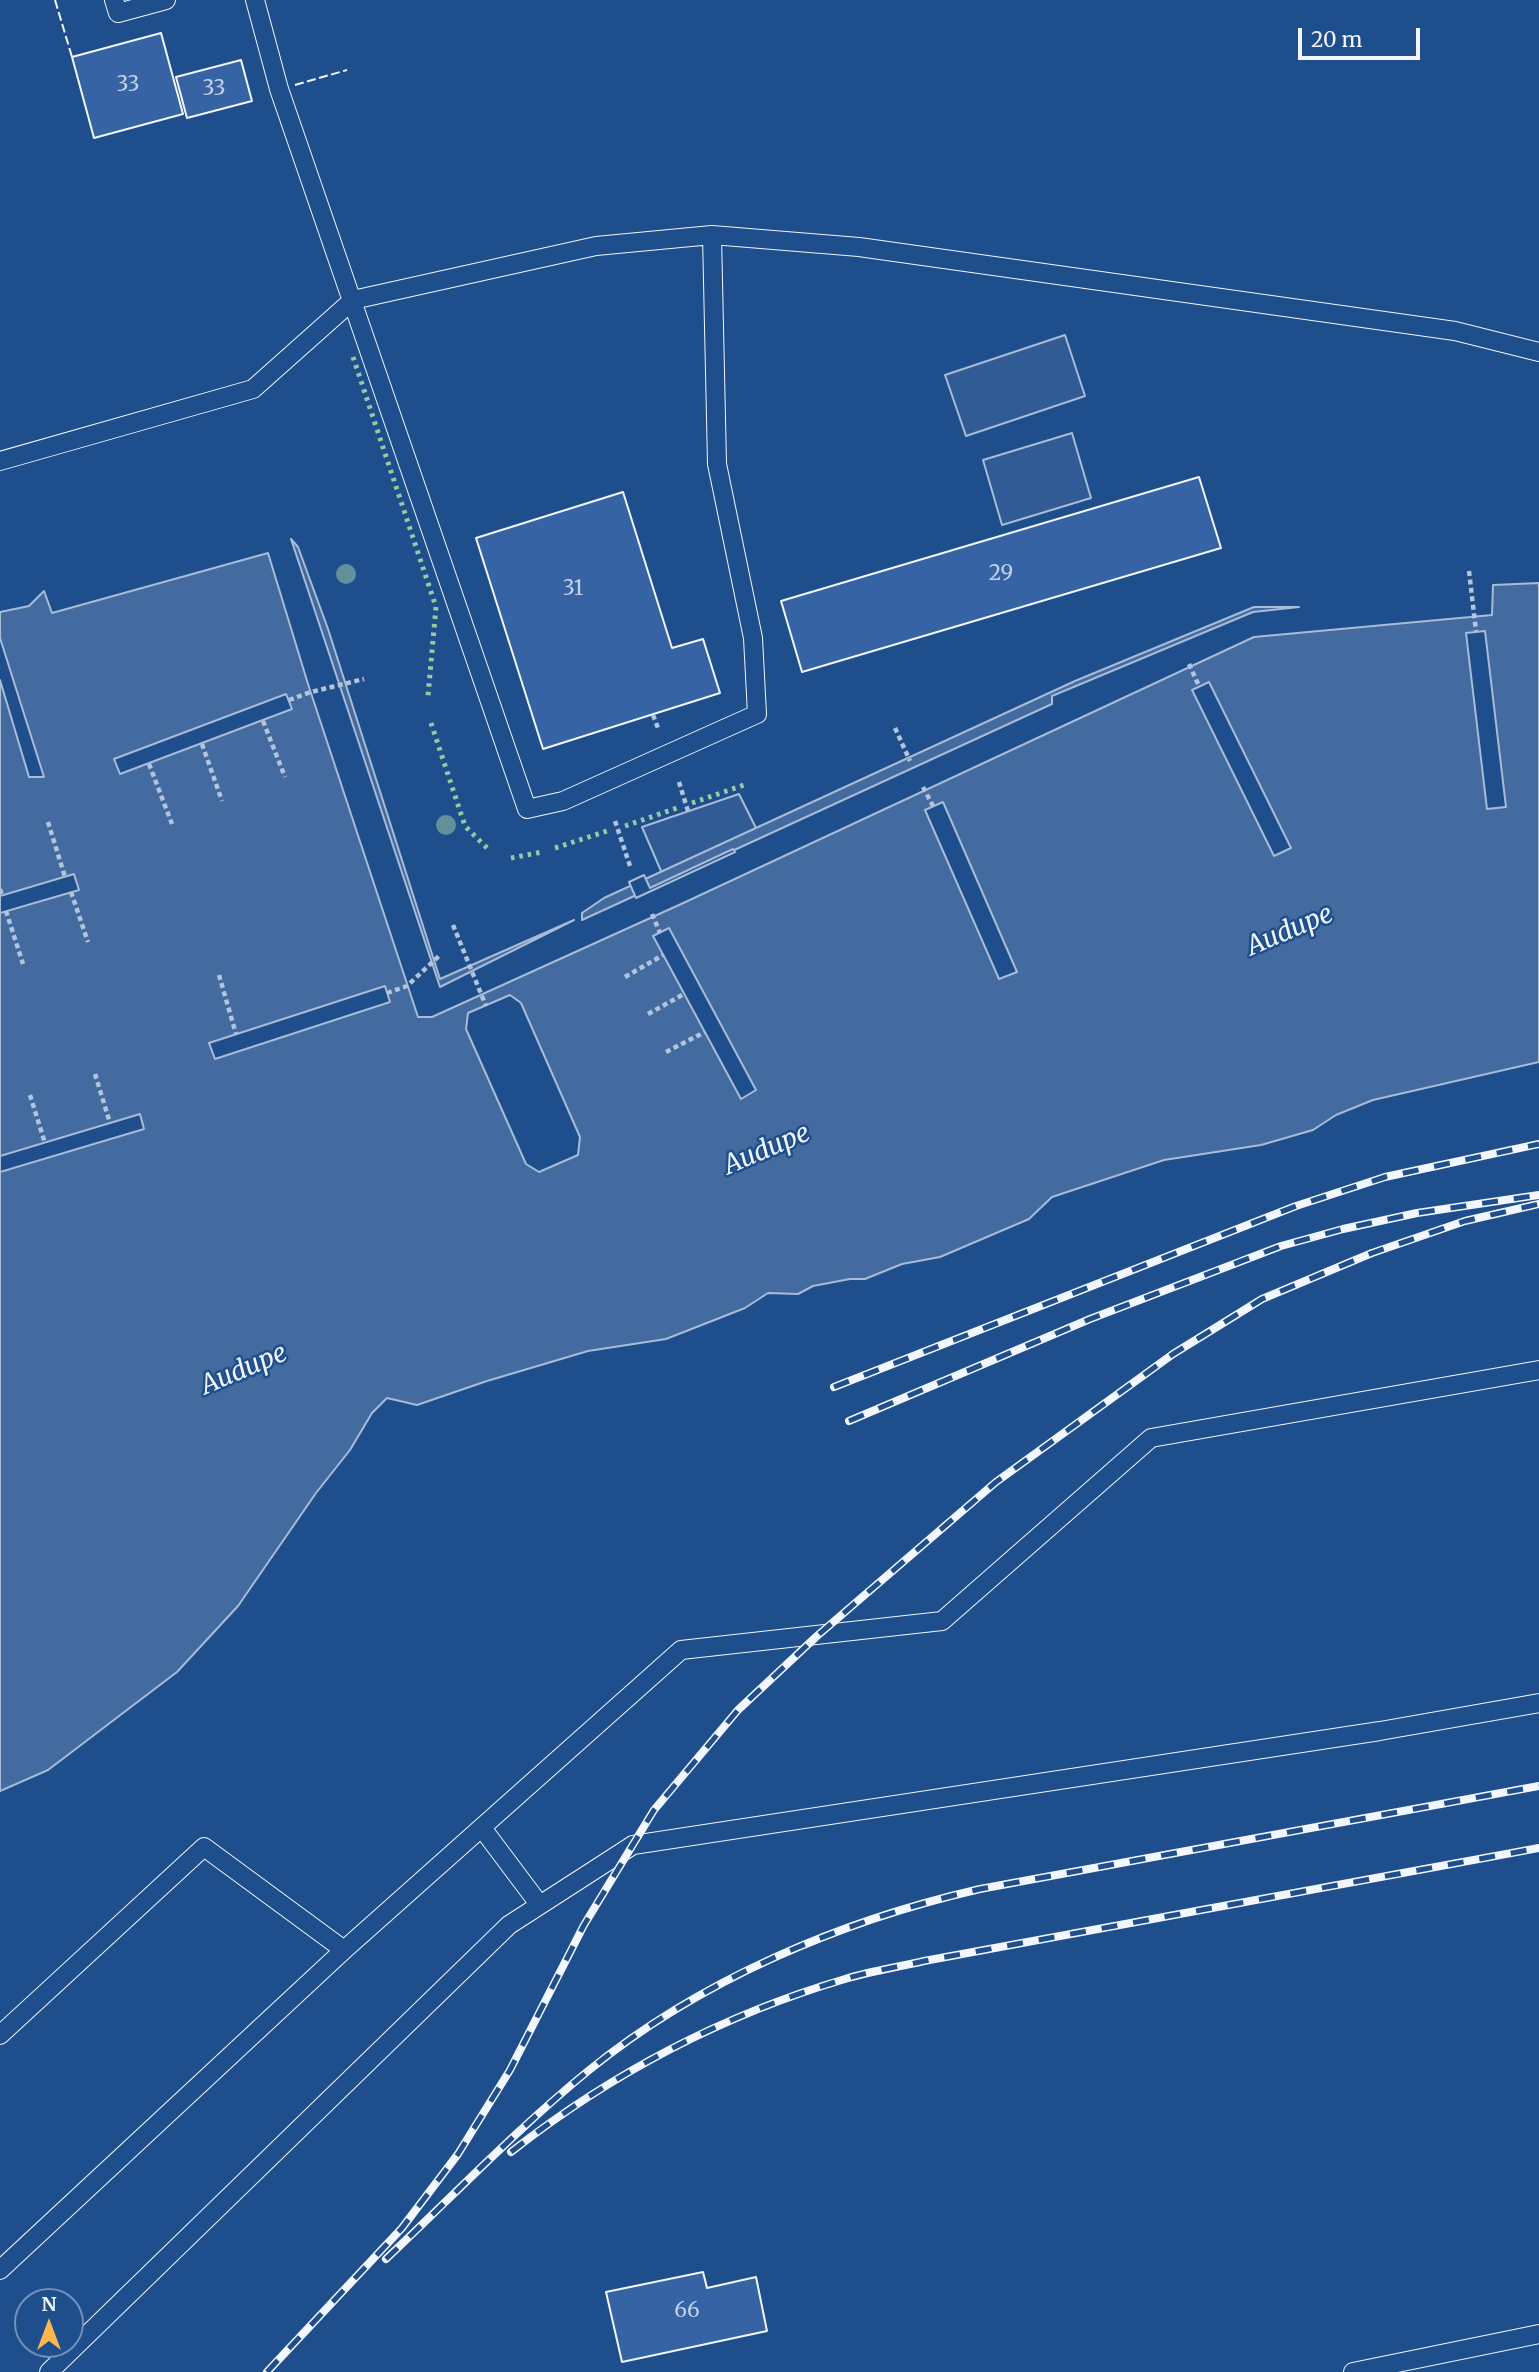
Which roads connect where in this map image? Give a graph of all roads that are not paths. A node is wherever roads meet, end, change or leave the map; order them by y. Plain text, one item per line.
1 (114, 0) edge
2 (166, 0) edge
3 (255, 0) edge
4 (712, 234) junction
5 (353, 300) junction
6 (1539, 352) edge
7 (0, 461) edge
8 (1539, 1370) edge
9 (1539, 1703) edge
10 (481, 1828) junction
11 (539, 1903) junction
12 (344, 1950) junction
13 (0, 2035) edge
14 (0, 2270) edge
15 (1539, 2334) edge
16 (49, 2372) edge
17 (1353, 2372) edge

1 - 2 lane
3 - 5 lane
4 - 5 lane
4 - 5 lane
4 - 6 lane
5 - 7 lane
8 - 10 lane
9 - 11 lane
10 - 11 lane
10 - 12 lane
11 - 16 lane
12 - 13 lane
12 - 14 lane
15 - 17 lane

